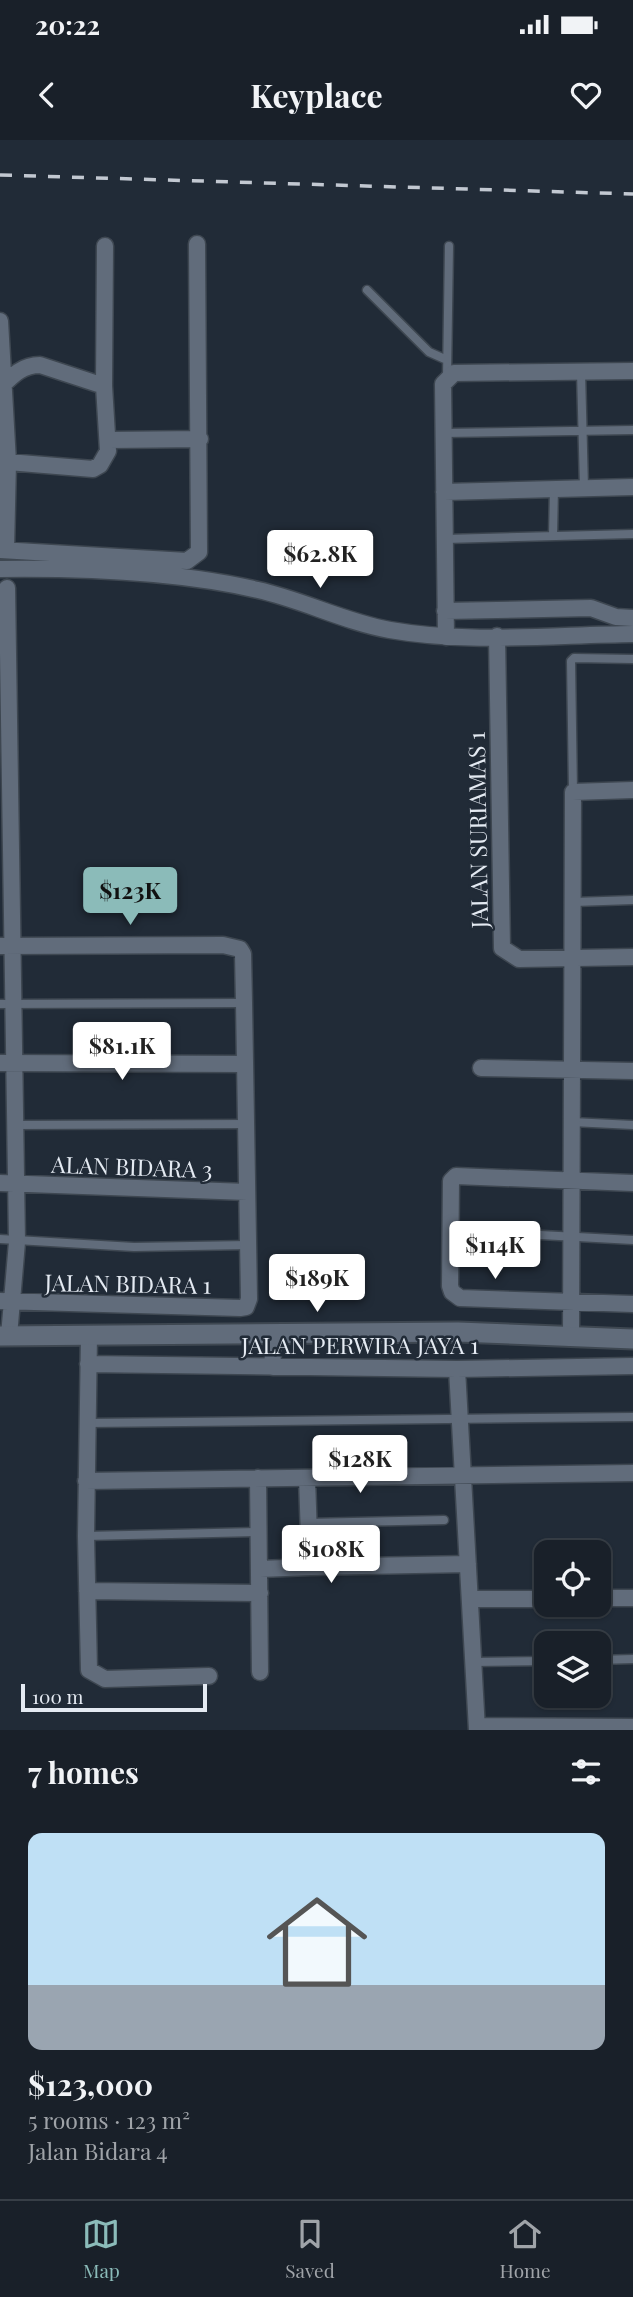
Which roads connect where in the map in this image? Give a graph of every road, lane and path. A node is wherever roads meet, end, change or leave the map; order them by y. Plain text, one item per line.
1 (197, 244) dead end
2 (104, 246) dead end
3 (449, 246) dead end
4 (367, 290) dead end
5 (0, 321) edge
6 (447, 360) junction
7 (633, 371) edge
8 (580, 372) junction
9 (447, 377) junction
10 (104, 386) junction
11 (2, 387) edge
12 (633, 430) edge
13 (582, 431) junction
14 (444, 433) junction
15 (109, 439) junction
16 (200, 439) junction
17 (8, 462) junction
18 (633, 487) edge
19 (554, 488) junction
20 (584, 488) junction
21 (444, 492) junction
22 (633, 534) edge
23 (553, 536) junction
24 (445, 539) junction
25 (3, 550) edge
26 (0, 569) edge
27 (7, 588) dead end
28 (445, 611) junction
29 (633, 618) edge
30 (633, 634) edge
31 (497, 636) junction
32 (446, 637) junction
33 (4, 649) edge
34 (633, 659) edge
35 (4, 698) edge
36 (4, 744) edge
37 (633, 790) edge
38 (573, 792) junction
39 (5, 836) edge
40 (5, 890) edge
41 (633, 900) edge
42 (574, 902) junction
43 (5, 946) edge
44 (633, 957) edge
45 (572, 959) junction
46 (244, 1003) junction
47 (6, 1004) edge
48 (6, 1063) edge
49 (245, 1064) junction
50 (481, 1068) dead end
51 (572, 1068) junction
52 (633, 1071) edge
53 (572, 1122) junction
54 (247, 1124) junction
55 (14, 1125) junction
56 (633, 1125) edge
57 (572, 1180) junction
58 (633, 1183) edge
59 (8, 1184) edge
60 (247, 1192) junction
61 (449, 1230) junction
62 (572, 1236) junction
63 (0, 1240) edge
64 (633, 1240) edge
65 (17, 1242) junction
66 (248, 1245) junction
67 (6, 1302) edge
68 (571, 1302) junction
69 (633, 1304) edge
70 (89, 1335) junction
71 (272, 1335) junction
72 (5, 1336) edge
73 (571, 1338) junction
74 (633, 1339) edge
75 (88, 1364) junction
76 (633, 1366) edge
77 (273, 1367) junction
78 (457, 1369) junction
79 (633, 1416) edge
80 (460, 1419) junction
81 (86, 1423) junction
82 (633, 1473) edge
83 (463, 1474) junction
84 (258, 1478) junction
85 (307, 1478) junction
86 (86, 1480) junction
87 (444, 1520) dead end
88 (308, 1523) junction
89 (259, 1532) junction
90 (86, 1536) junction
91 (468, 1564) junction
92 (310, 1567) junction
93 (260, 1569) junction
94 (87, 1591) junction
95 (260, 1593) junction
96 (611, 1598) edge
97 (633, 1598) edge
98 (470, 1599) junction
99 (534, 1599) edge
100 (633, 1659) edge
101 (611, 1660) edge
102 (534, 1661) edge
103 (473, 1662) junction
104 (260, 1672) dead end
105 (209, 1676) dead end
106 (633, 1727) edge
107 (477, 1728) edge

1 - 16 street
2 - 10 street
3 - 6 lane
4 - 6 lane
5 - 11 street
6 - 9 lane
7 - 8 street
8 - 9 street
8 - 13 lane
9 - 14 street
10 - 11 street
10 - 15 street
11 - 17 street
12 - 13 lane
13 - 14 lane
13 - 20 lane
14 - 21 street
15 - 16 street
15 - 17 street
16 - 25 street
17 - 25 street
18 - 20 street
19 - 20 street
19 - 21 street
19 - 23 lane
21 - 24 street
22 - 23 lane
23 - 24 lane
24 - 28 street
26 - 32 street
27 - 33 street
28 - 29 street
28 - 32 street
30 - 31 street
31 - 32 street
31 - 45 street, JALAN SURIAMAS 1
33 - 35 street
34 - 38 lane
35 - 36 street
36 - 39 street
37 - 38 street
38 - 42 street
39 - 40 street
40 - 43 street
41 - 42 lane
42 - 45 street
43 - 46 street
43 - 47 street
44 - 45 street
45 - 51 street
46 - 47 lane
46 - 49 street
47 - 48 street
48 - 49 street
48 - 55 street
49 - 54 street
50 - 51 street
51 - 52 street
51 - 53 street
53 - 56 lane
53 - 57 street
54 - 55 lane
54 - 60 street
55 - 59 street
57 - 58 street
57 - 61 street
57 - 62 street
59 - 60 street, ALAN BIDARA 3
59 - 65 street
60 - 66 street
61 - 62 lane
61 - 68 street
62 - 64 lane
62 - 68 street
63 - 65 lane
65 - 66 lane
65 - 67 street
66 - 67 street, JALAN BIDARA 1
67 - 72 street
68 - 69 street
68 - 73 street
70 - 71 street
70 - 72 street
70 - 75 street
71 - 73 street
71 - 77 street
73 - 74 street
75 - 77 street, JALAN PERWIRA JAYA 1
75 - 81 street
76 - 78 street, JALAN PERWIRA JAYA 1
77 - 78 street, JALAN PERWIRA JAYA 1
78 - 80 street
79 - 80 lane
80 - 81 lane
80 - 83 street
81 - 86 street
82 - 83 street
83 - 85 street
83 - 91 street
84 - 85 street
84 - 86 street
84 - 89 street
85 - 88 street
86 - 90 street
87 - 88 lane
88 - 92 street
89 - 90 lane
89 - 93 street
90 - 94 street
91 - 92 street
91 - 98 street
92 - 93 street
93 - 95 street
94 - 95 street
94 - 105 street
95 - 104 street
96 - 97 street
98 - 99 street
98 - 103 street
100 - 101 lane
102 - 103 lane
103 - 107 street
106 - 107 street

